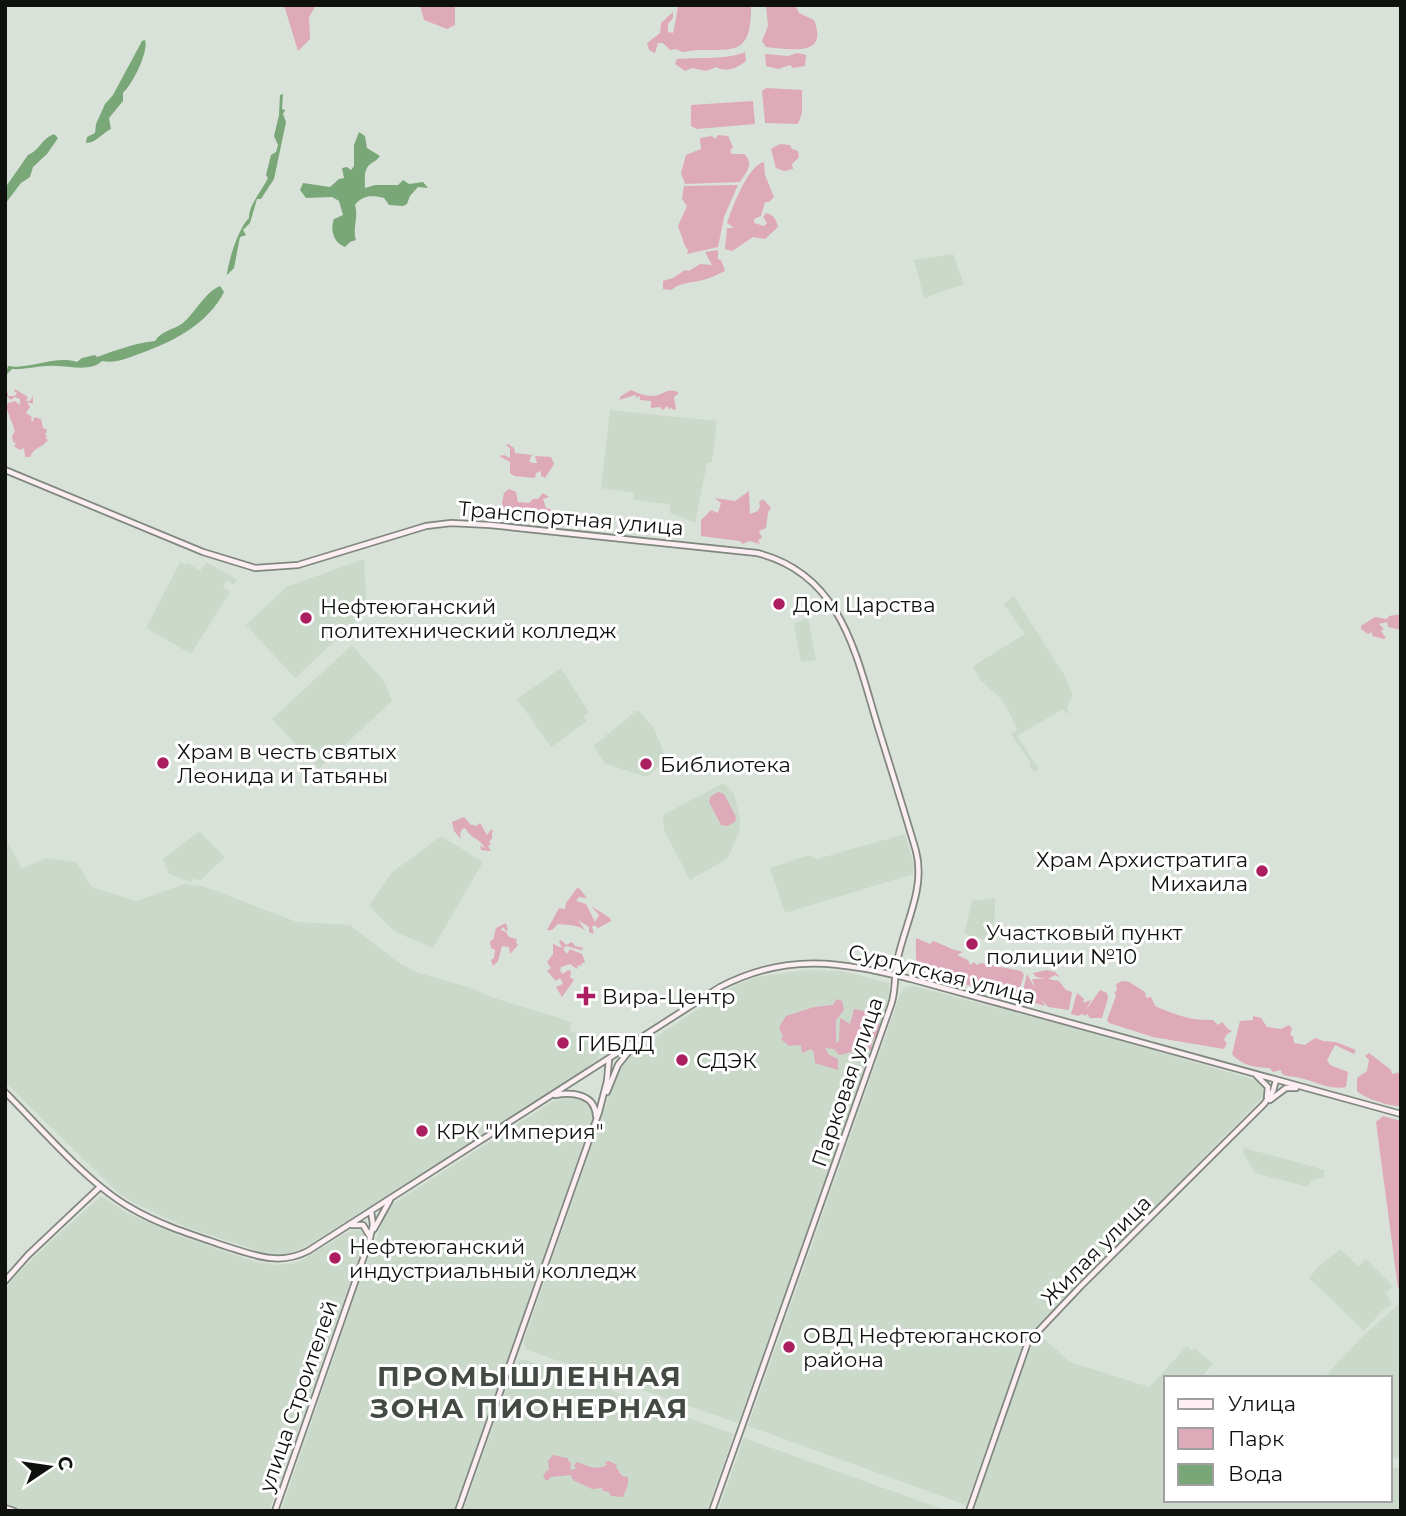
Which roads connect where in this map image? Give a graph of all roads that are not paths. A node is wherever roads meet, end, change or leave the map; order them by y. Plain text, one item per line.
1 (5, 470) edge
2 (814, 584) joint
3 (896, 975) junction
4 (638, 1040) junction
5 (609, 1059) junction
6 (1252, 1073) junction
7 (1276, 1080) junction
8 (1305, 1088) junction
9 (5, 1092) edge
10 (551, 1095) junction
11 (1264, 1104) junction
12 (599, 1112) junction
13 (1401, 1114) edge
14 (595, 1123) junction
15 (100, 1186) junction
16 (393, 1196) junction
17 (371, 1211) junction
18 (345, 1227) junction
19 (369, 1242) junction
20 (5, 1280) edge
21 (5, 1508) edge
22 (14, 1511) edge
23 (275, 1511) edge
24 (458, 1511) edge
25 (712, 1511) edge
26 (969, 1511) edge

1 - 2 main road, Транспортная улица
2 - 3 main road, Парковая улица
3 - 4 main road, Сургутская улица
3 - 6 main road, Сургутская улица
3 - 25 main road, Парковая улица
4 - 5 main road, Сургутская улица
4 - 12 main road
5 - 10 main road, Сургутская улица
5 - 12 main road
6 - 7 main road, Сургутская улица
6 - 11 main road
7 - 8 main road, Сургутская улица
7 - 11 main road, Жилая улица
8 - 11 main road
8 - 13 main road, Сургутская улица
9 - 15 main road, Сургутская улица
10 - 14 main road
10 - 16 main road, Сургутская улица
11 - 26 main road, Жилая улица
12 - 14 main road
14 - 24 main road
15 - 18 main road, Сургутская улица
15 - 20 main road
16 - 17 main road, Сургутская улица
16 - 19 main road
17 - 18 main road, Сургутская улица
17 - 19 main road, улица Строителей
18 - 19 main road
19 - 23 main road, улица Строителей
21 - 22 main road

